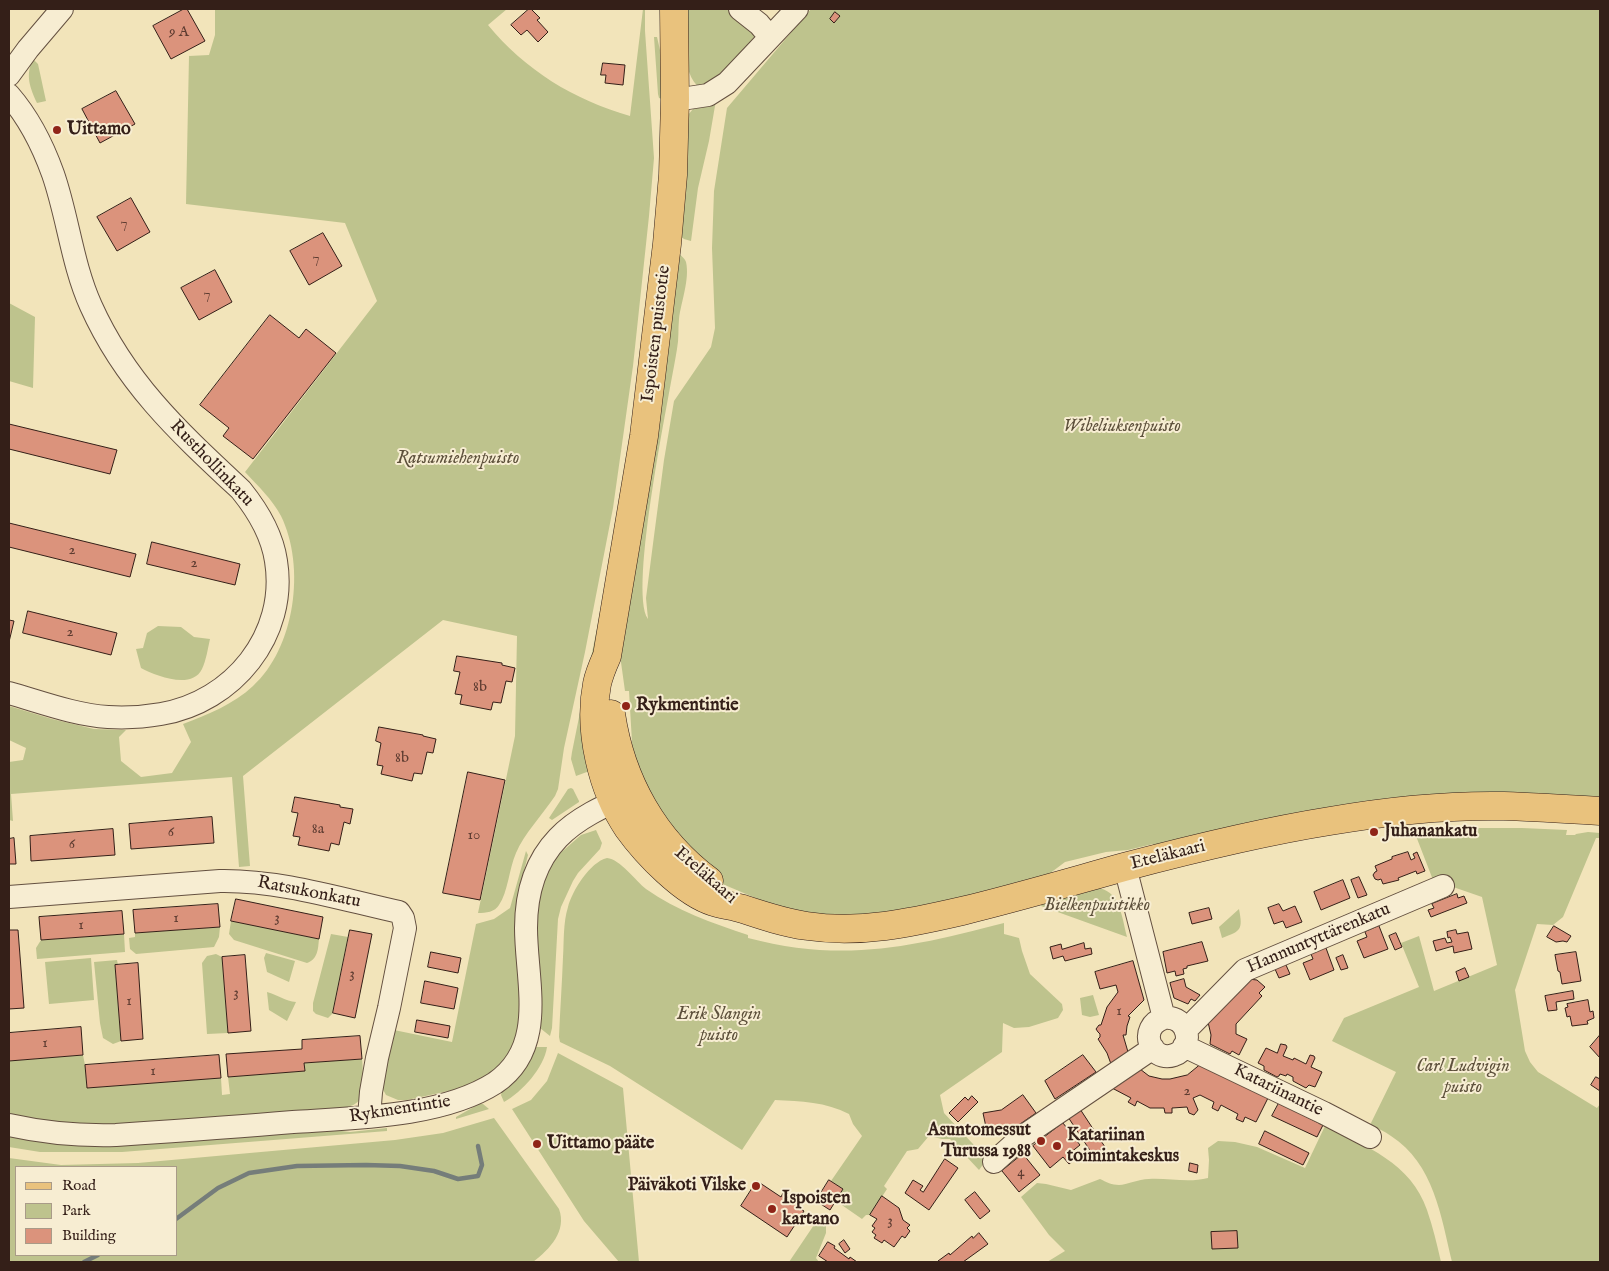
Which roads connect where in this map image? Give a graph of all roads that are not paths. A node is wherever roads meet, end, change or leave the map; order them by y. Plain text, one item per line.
1 (62, 9) edge
2 (674, 9) edge
3 (740, 9) edge
4 (797, 9) edge
5 (770, 37) junction
6 (9, 75) edge
7 (9, 96) edge
8 (676, 100) junction
9 (9, 693) edge
10 (624, 797) junction
11 (1600, 811) edge
12 (1125, 867) junction
13 (1443, 886) dead end
14 (9, 897) edge
15 (1164, 1018) junction
16 (1185, 1038) junction
17 (1152, 1048) junction
18 (369, 1116) junction
19 (9, 1125) edge
20 (1370, 1137) dead end
21 (994, 1162) dead end

1 - 6 street
2 - 8 main road, Ispoisten puistotie
3 - 5 street
4 - 5 street
5 - 8 street
7 - 9 street, Rusthollinkatu
8 - 10 main road, Ispoisten puistotie
10 - 12 main road, Eteläkaari
10 - 18 street, Rykmentintie
11 - 12 main road, Eteläkaari
12 - 15 street
13 - 16 street, Hannuntyttärenkatu
14 - 18 street, Ratsukonkatu
15 - 16 street
15 - 17 street
16 - 17 street
16 - 20 street, Katariinantie
17 - 21 street
18 - 19 street, Rykmentintie

